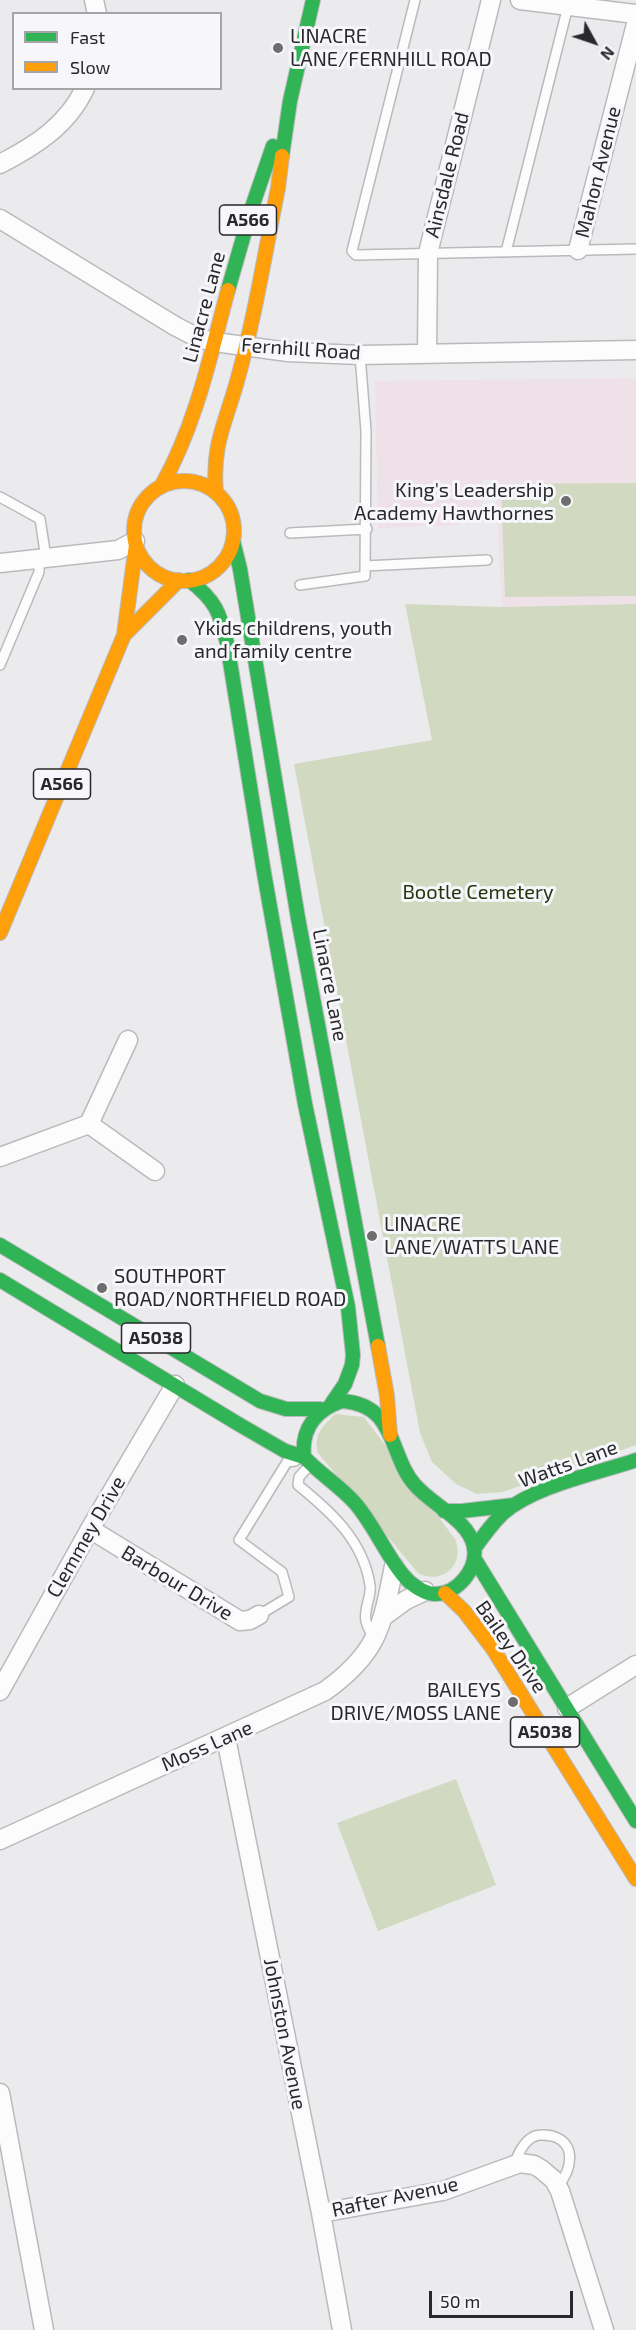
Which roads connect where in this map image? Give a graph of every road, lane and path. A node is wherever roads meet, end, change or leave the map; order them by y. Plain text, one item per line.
1 (313, 0) edge
2 (416, 0) edge
3 (491, 0) edge
4 (520, 0) edge
5 (568, 6) junction
6 (636, 14) edge
7 (636, 24) edge
8 (84, 90) edge
9 (290, 101) junction
10 (0, 164) edge
11 (0, 219) edge
12 (636, 249) edge
13 (578, 250) junction
14 (506, 252) junction
15 (428, 254) junction
16 (215, 342) junction
17 (245, 345) junction
18 (636, 350) edge
19 (427, 353) junction
20 (360, 355) junction
21 (162, 485) junction
22 (216, 492) junction
23 (0, 497) edge
24 (367, 529) junction
25 (290, 533) dead end
26 (233, 541) junction
27 (136, 543) junction
28 (43, 558) junction
29 (487, 560) dead end
30 (0, 563) edge
31 (365, 566) junction
32 (184, 580) junction
33 (300, 585) dead end
34 (124, 635) junction
35 (0, 665) edge
36 (0, 933) edge
37 (128, 1040) dead end
38 (89, 1124) junction
39 (0, 1157) edge
40 (155, 1171) dead end
41 (0, 1245) edge
42 (0, 1280) edge
43 (175, 1385) junction
44 (326, 1406) junction
45 (390, 1435) junction
46 (636, 1460) edge
47 (307, 1461) junction
48 (514, 1505) junction
49 (444, 1511) junction
50 (90, 1529) junction
51 (474, 1554) junction
52 (394, 1566) junction
53 (425, 1591) junction
54 (445, 1593) junction
55 (259, 1615) joint
56 (384, 1616) junction
57 (375, 1641) junction
58 (636, 1665) edge
59 (0, 1690) edge
60 (567, 1708) junction
61 (226, 1738) junction
62 (636, 1821) edge
63 (0, 1840) edge
64 (636, 1879) edge
65 (0, 2093) edge
66 (514, 2164) junction
67 (558, 2186) junction
68 (321, 2213) junction
69 (44, 2330) edge
70 (342, 2330) edge
71 (604, 2330) edge

1 - 9 main road, Linacre Lane / A566
2 - 15 lane
3 - 15 street, Ainsdale Road
4 - 5 street
5 - 6 street
5 - 14 lane
7 - 13 street, Mahon Avenue
8 - 10 street
9 - 16 main road, Linacre Lane / A566
9 - 17 main road, Linacre Lane / A566
11 - 16 street, Fernhill Road
12 - 13 lane
13 - 14 lane
14 - 15 lane
15 - 19 street, Ainsdale Road
16 - 17 street, Fernhill Road
16 - 21 main road, Linacre Lane / A566
17 - 20 street, Fernhill Road
17 - 22 main road, Linacre Lane / A566
18 - 19 street, Fernhill Road
19 - 20 street, Fernhill Road
20 - 24 lane
21 - 22 main road
21 - 27 main road
22 - 26 main road
23 - 28 lane
24 - 25 lane
24 - 31 lane
26 - 32 main road
26 - 45 main road, Linacre Lane
27 - 28 street
27 - 32 main road
27 - 34 main road, A566
28 - 30 street
28 - 35 lane
29 - 31 lane
31 - 33 lane
32 - 34 main road, A566
32 - 44 main road
34 - 36 main road, A566
37 - 38 street
38 - 39 street
38 - 40 street
41 - 44 main road, A5038
42 - 43 main road, A5038
43 - 47 main road, A5038
43 - 50 street, Clemmey Drive
44 - 45 main road, A5038
44 - 47 main road
45 - 49 main road, A5038
46 - 48 main road, Watts Lane
47 - 52 main road, A5038
47 - 55 lane, Barbour Drive
47 - 57 lane
48 - 49 main road, Watts Lane
48 - 51 main road, Watts Lane
49 - 51 main road, A5038
50 - 55 street, Barbour Drive
50 - 59 street, Clemmey Drive
51 - 54 main road, Watts Lane
51 - 60 main road, Bailey Drive / A5038
52 - 53 main road, A5038
52 - 56 street, Moss Lane
53 - 54 main road, A5038
53 - 56 street
54 - 64 main road, Bailey Drive / A5038
56 - 57 street, Moss Lane
57 - 61 street, Moss Lane
58 - 60 street
60 - 62 main road, Bailey Drive / A5038
61 - 63 street, Moss Lane
61 - 68 street, Johnston Avenue
65 - 69 street
66 - 67 street
66 - 67 lane
66 - 68 street, Rafter Avenue
67 - 71 street
68 - 70 street, Johnston Avenue

